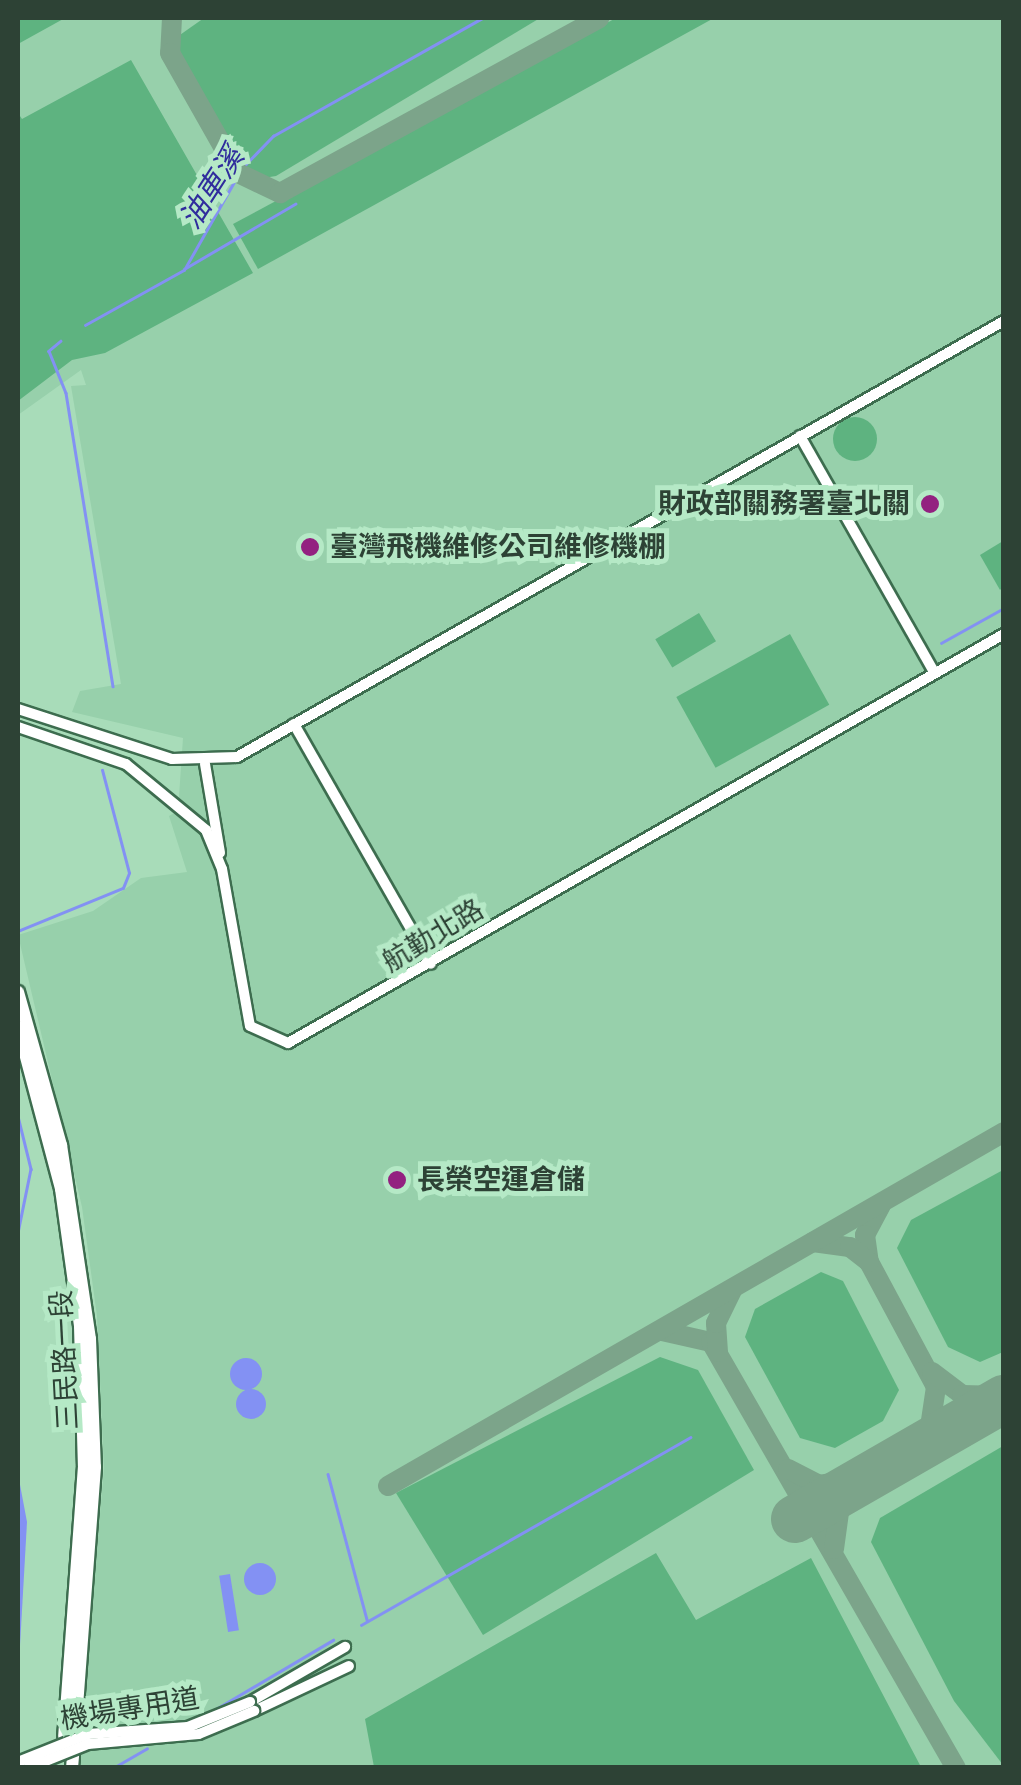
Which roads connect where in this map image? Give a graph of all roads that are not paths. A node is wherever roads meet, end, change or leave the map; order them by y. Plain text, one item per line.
1 (1004, 321) edge
2 (800, 436) junction
3 (1004, 634) edge
4 (934, 672) junction
5 (18, 709) edge
6 (294, 724) junction
7 (18, 727) edge
8 (205, 764) junction
9 (222, 869) junction
10 (431, 964) junction
11 (18, 992) edge
12 (18, 1027) edge
13 (345, 1647) dead end
14 (348, 1666) dead end
15 (252, 1707) junction
16 (18, 1762) edge
17 (28, 1768) edge

1 - 2 street
2 - 4 street
2 - 6 street
3 - 4 street, 航勤北路
4 - 10 street, 航勤北路
5 - 8 street
6 - 8 street
6 - 10 street
7 - 9 street, 航勤北路
8 - 9 street
9 - 10 street, 航勤北路
11 - 12 main road, 三民路一段
13 - 15 street
14 - 15 street
15 - 16 street, 機場專用道, bridge
15 - 17 street, 機場專用道, bridge

